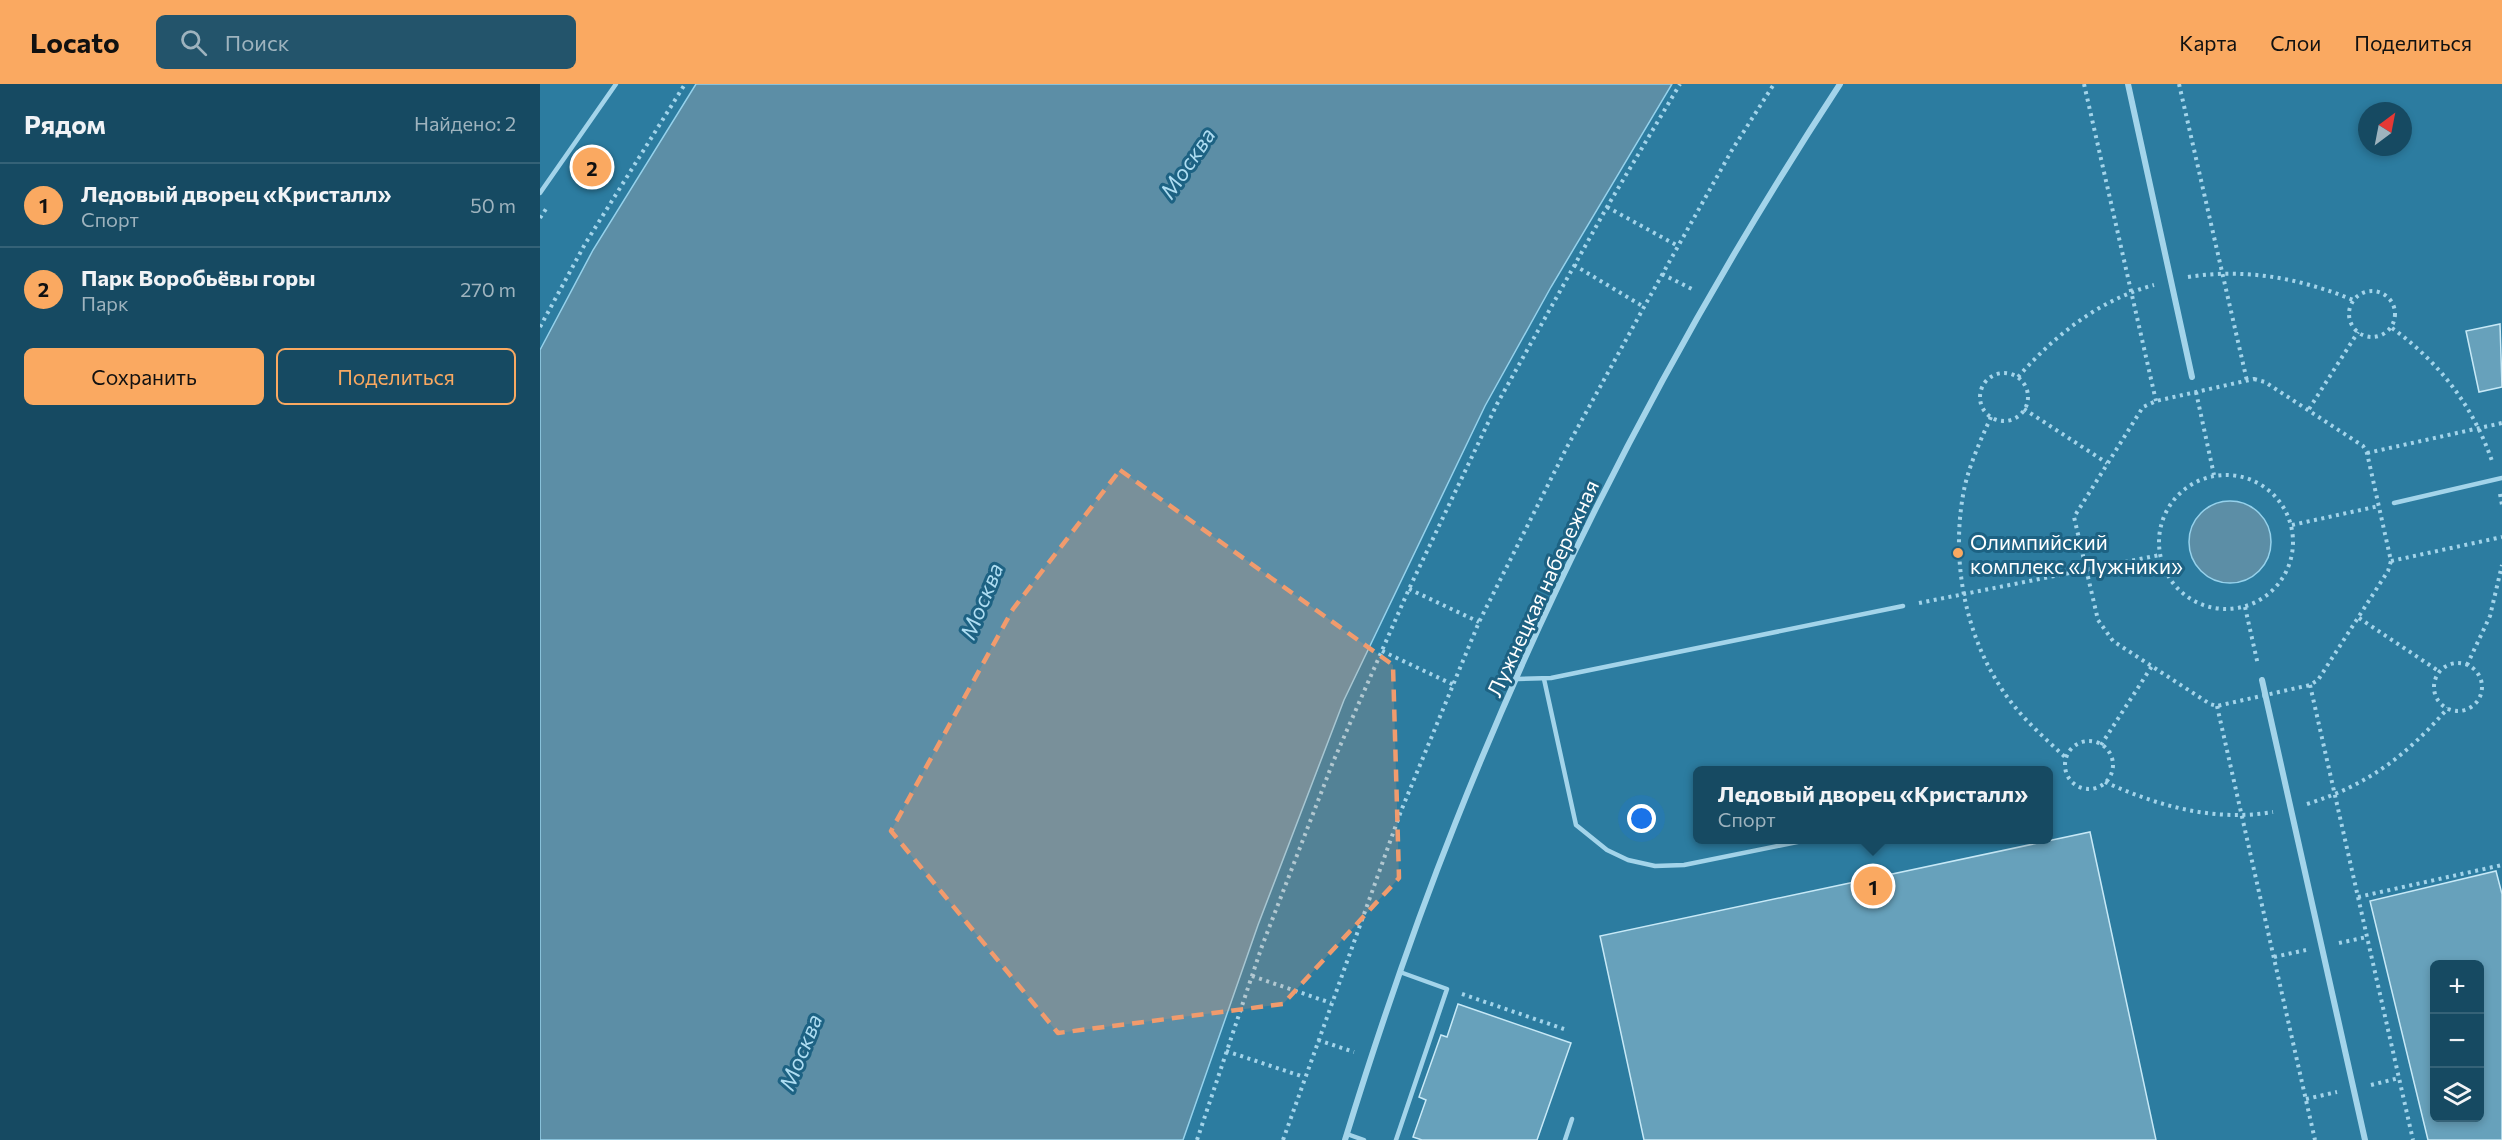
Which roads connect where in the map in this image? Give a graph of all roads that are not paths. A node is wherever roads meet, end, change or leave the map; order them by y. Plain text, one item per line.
1 (616, 84) edge
2 (1840, 84) edge
3 (2128, 84) edge
4 (540, 193) edge
5 (2192, 377) road end
6 (2500, 479) edge
7 (2394, 503) road end
8 (1903, 606) road end
9 (1516, 679) junction
10 (1544, 679) junction
11 (2262, 680) road end
12 (1788, 844) edge
13 (1400, 972) junction
14 (1572, 1119) dead end
15 (1346, 1137) edge
16 (1364, 1140) edge
17 (1396, 1140) edge
18 (1565, 1140) edge
19 (2365, 1140) edge

1 - 4 lane
2 - 9 street, Лужнецкая набережная
3 - 5 street
6 - 7 lane
8 - 10 lane
9 - 10 lane
9 - 13 street, Лужнецкая набережная
10 - 12 lane
11 - 19 street
13 - 15 street, Лужнецкая набережная
13 - 17 lane
14 - 18 lane
15 - 16 lane

